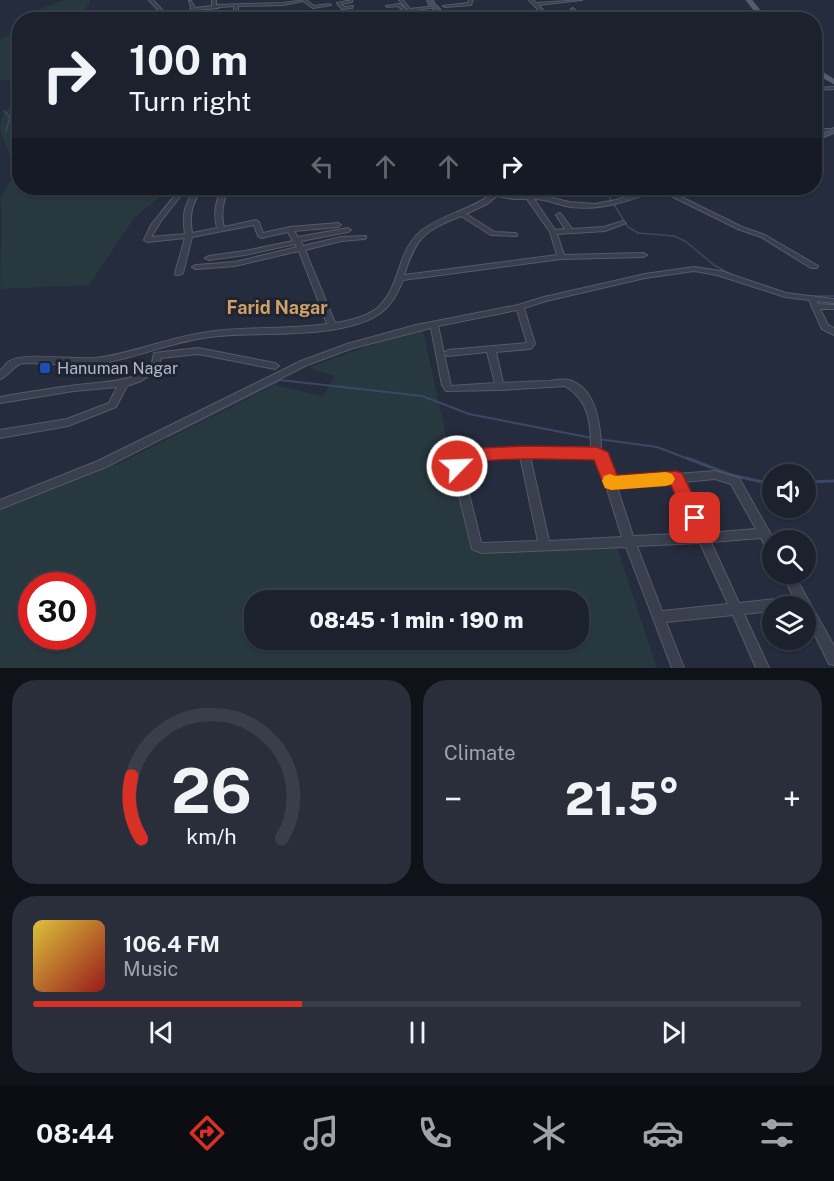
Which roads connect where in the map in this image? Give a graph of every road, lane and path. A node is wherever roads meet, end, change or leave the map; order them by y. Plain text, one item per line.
1 (151, 0) edge
2 (214, 0) edge
3 (301, 0) edge
4 (352, 0) edge
5 (430, 0) edge
6 (471, 0) edge
7 (566, 0) edge
8 (580, 0) edge
9 (749, 0) edge
10 (190, 2) dead end
11 (230, 3) edge
12 (237, 3) edge
13 (412, 3) dead end
14 (402, 4) edge
15 (329, 5) dead end
16 (222, 6) dead end
17 (313, 6) junction
18 (388, 6) dead end
19 (445, 6) dead end
20 (435, 8) junction
21 (193, 9) joint
22 (542, 9) edge
23 (374, 11) dead end
24 (161, 12) edge
25 (319, 12) edge
26 (398, 12) edge
27 (410, 12) edge
28 (440, 12) edge
29 (759, 12) edge
30 (180, 195) edge
31 (195, 195) edge
32 (222, 195) edge
33 (490, 195) edge
34 (506, 195) edge
35 (638, 195) edge
36 (673, 195) edge
37 (530, 198) junction
38 (461, 213) junction
39 (559, 215) dead end
40 (623, 224) dead end
41 (338, 225) dead end
42 (221, 229) junction
43 (290, 229) junction
44 (348, 230) dead end
45 (570, 231) junction
46 (553, 232) junction
47 (515, 235) dead end
48 (189, 236) junction
49 (364, 237) dead end
50 (298, 243) junction
51 (643, 255) dead end
52 (561, 257) junction
53 (208, 258) dead end
54 (814, 266) dead end
55 (195, 267) dead end
56 (179, 273) dead end
57 (401, 278) junction
58 (834, 301) edge
59 (814, 302) junction
60 (834, 307) edge
61 (520, 308) junction
62 (434, 324) junction
63 (333, 326) junction
64 (834, 332) edge
65 (491, 350) junction
66 (448, 353) dead end
67 (274, 366) dead end
68 (0, 376) edge
69 (123, 384) junction
70 (500, 387) junction
71 (0, 400) edge
72 (0, 434) edge
73 (597, 451) junction
74 (524, 452) junction
75 (676, 478) junction
76 (611, 483) junction
77 (0, 505) edge
78 (763, 530) edge
79 (762, 533) edge
80 (704, 539) junction
81 (629, 541) junction
82 (545, 546) junction
83 (762, 607) edge
84 (736, 609) junction
85 (658, 617) junction
86 (816, 625) edge
87 (834, 659) edge
88 (678, 668) edge
89 (763, 668) edge

1 - 24 street
2 - 11 street
3 - 12 street
3 - 17 street
4 - 4 street
5 - 20 main road
6 - 19 street
7 - 22 street
8 - 22 street
9 - 29 main road
10 - 21 street
11 - 12 street
13 - 14 street
14 - 18 street
14 - 20 street
14 - 23 street
14 - 26 street
15 - 17 street
16 - 21 street
17 - 25 street
20 - 27 street
20 - 28 main road
22 - 22 street
22 - 22 street
30 - 48 street
31 - 48 street
32 - 42 street
33 - 38 street
34 - 37 street
35 - 37 street
36 - 54 street
37 - 46 street
38 - 47 street
38 - 57 street
39 - 45 street
40 - 45 street
41 - 43 street
42 - 43 street
42 - 48 street
43 - 50 street
44 - 50 street
45 - 46 street
46 - 52 street
48 - 56 street
49 - 50 street
50 - 53 street
50 - 55 street
50 - 63 street
51 - 52 street
52 - 57 street
57 - 63 street
58 - 59 street
59 - 60 street
59 - 61 street
59 - 64 street
61 - 62 street
61 - 65 street
62 - 70 street
62 - 77 street
63 - 68 street
65 - 66 street
65 - 70 street
67 - 69 street
69 - 71 street
69 - 72 street
70 - 73 street
73 - 74 street
73 - 76 street
74 - 82 street
74 - 82 street
75 - 76 street
75 - 78 street
75 - 80 street
76 - 81 street
79 - 80 street
80 - 81 street
80 - 84 street
81 - 82 street
81 - 85 street
83 - 84 street
84 - 85 street
84 - 89 street
85 - 88 street
86 - 87 street

